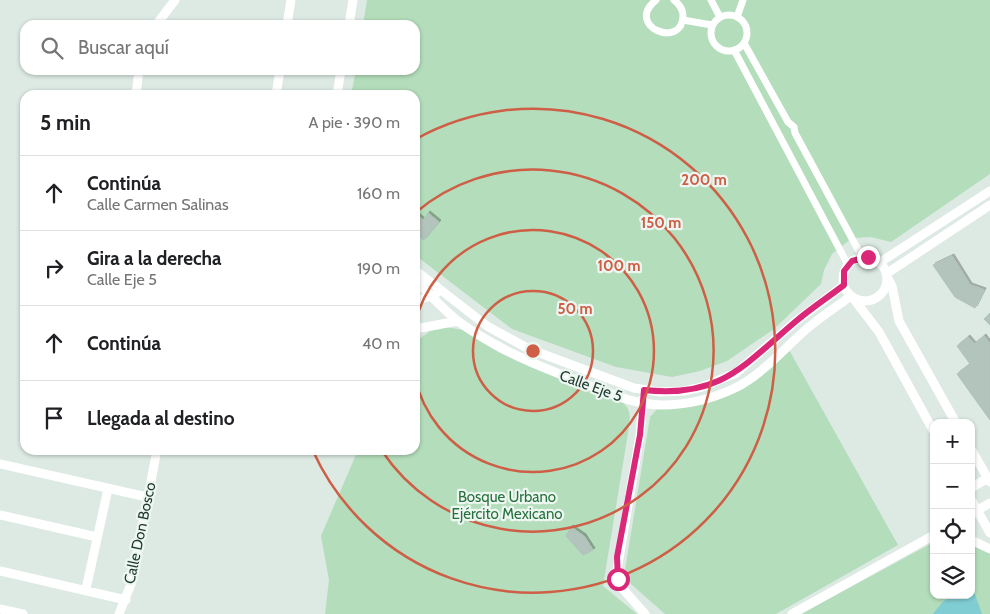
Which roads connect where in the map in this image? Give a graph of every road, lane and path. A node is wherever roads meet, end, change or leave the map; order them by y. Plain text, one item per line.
1 (175, 0) edge
2 (291, 0) edge
3 (353, 0) edge
4 (656, 0) edge
5 (674, 0) edge
6 (711, 0) edge
7 (743, 0) edge
8 (720, 17) junction
9 (737, 17) junction
10 (160, 20) edge
11 (288, 20) edge
12 (349, 20) edge
13 (683, 20) junction
14 (712, 25) junction
15 (744, 43) junction
16 (734, 50) junction
17 (138, 75) edge
18 (279, 75) edge
19 (340, 75) edge
20 (137, 90) edge
21 (277, 90) edge
22 (338, 90) edge
23 (788, 122) junction
24 (777, 128) junction
25 (795, 133) junction
26 (782, 140) junction
27 (990, 191) edge
28 (990, 205) edge
29 (862, 257) junction
30 (879, 262) junction
31 (848, 265) junction
32 (420, 274) edge
33 (887, 275) junction
34 (420, 285) edge
35 (844, 285) junction
36 (444, 293) junction
37 (431, 296) junction
38 (852, 297) junction
39 (420, 299) edge
40 (458, 321) junction
41 (420, 329) edge
42 (644, 390) junction
43 (643, 403) junction
44 (954, 419) edge
45 (930, 425) edge
46 (157, 455) edge
47 (975, 456) edge
48 (0, 464) edge
49 (989, 480) edge
50 (975, 486) edge
51 (108, 489) junction
52 (147, 497) junction
53 (990, 504) edge
54 (975, 512) edge
55 (0, 515) edge
56 (990, 533) edge
57 (97, 537) junction
58 (930, 537) edge
59 (975, 542) edge
60 (990, 549) edge
61 (0, 571) edge
62 (86, 590) junction
63 (126, 600) junction
64 (0, 609) edge
65 (23, 614) edge
66 (119, 614) edge
67 (646, 614) edge
68 (792, 614) edge

1 - 10 street
2 - 11 street
3 - 12 street
4 - 13 street
5 - 13 street
6 - 8 street
7 - 9 street
8 - 9 street
8 - 14 street
9 - 15 street
13 - 14 street
14 - 16 street
15 - 16 street
15 - 23 street
16 - 24 street
17 - 20 street
18 - 21 street
19 - 22 street
23 - 24 street
23 - 25 street
24 - 26 street
25 - 26 street
25 - 29 street
26 - 31 street
27 - 30 street
28 - 33 street
29 - 30 street
29 - 31 street
30 - 33 street
31 - 35 street
32 - 36 street, Calle Eje 5
33 - 38 street
33 - 44 street
34 - 37 street, Calle Eje 5
35 - 38 street
35 - 42 street, Calle Eje 5
36 - 37 street
36 - 42 street, Calle Eje 5
37 - 39 street
37 - 40 street, Calle Eje 5
38 - 43 street, Calle Eje 5
38 - 45 street
40 - 41 street
40 - 43 street, Calle Eje 5
42 - 43 street
43 - 67 street
46 - 52 street, Calle Don Bosco
47 - 49 street
48 - 51 street
49 - 50 street
51 - 52 street
51 - 57 street
52 - 63 street, Calle Don Bosco
53 - 54 street
54 - 56 street
55 - 57 street
57 - 62 street
58 - 68 street
59 - 60 street
61 - 62 street
62 - 63 street
63 - 66 street, Calle Don Bosco
64 - 65 street

